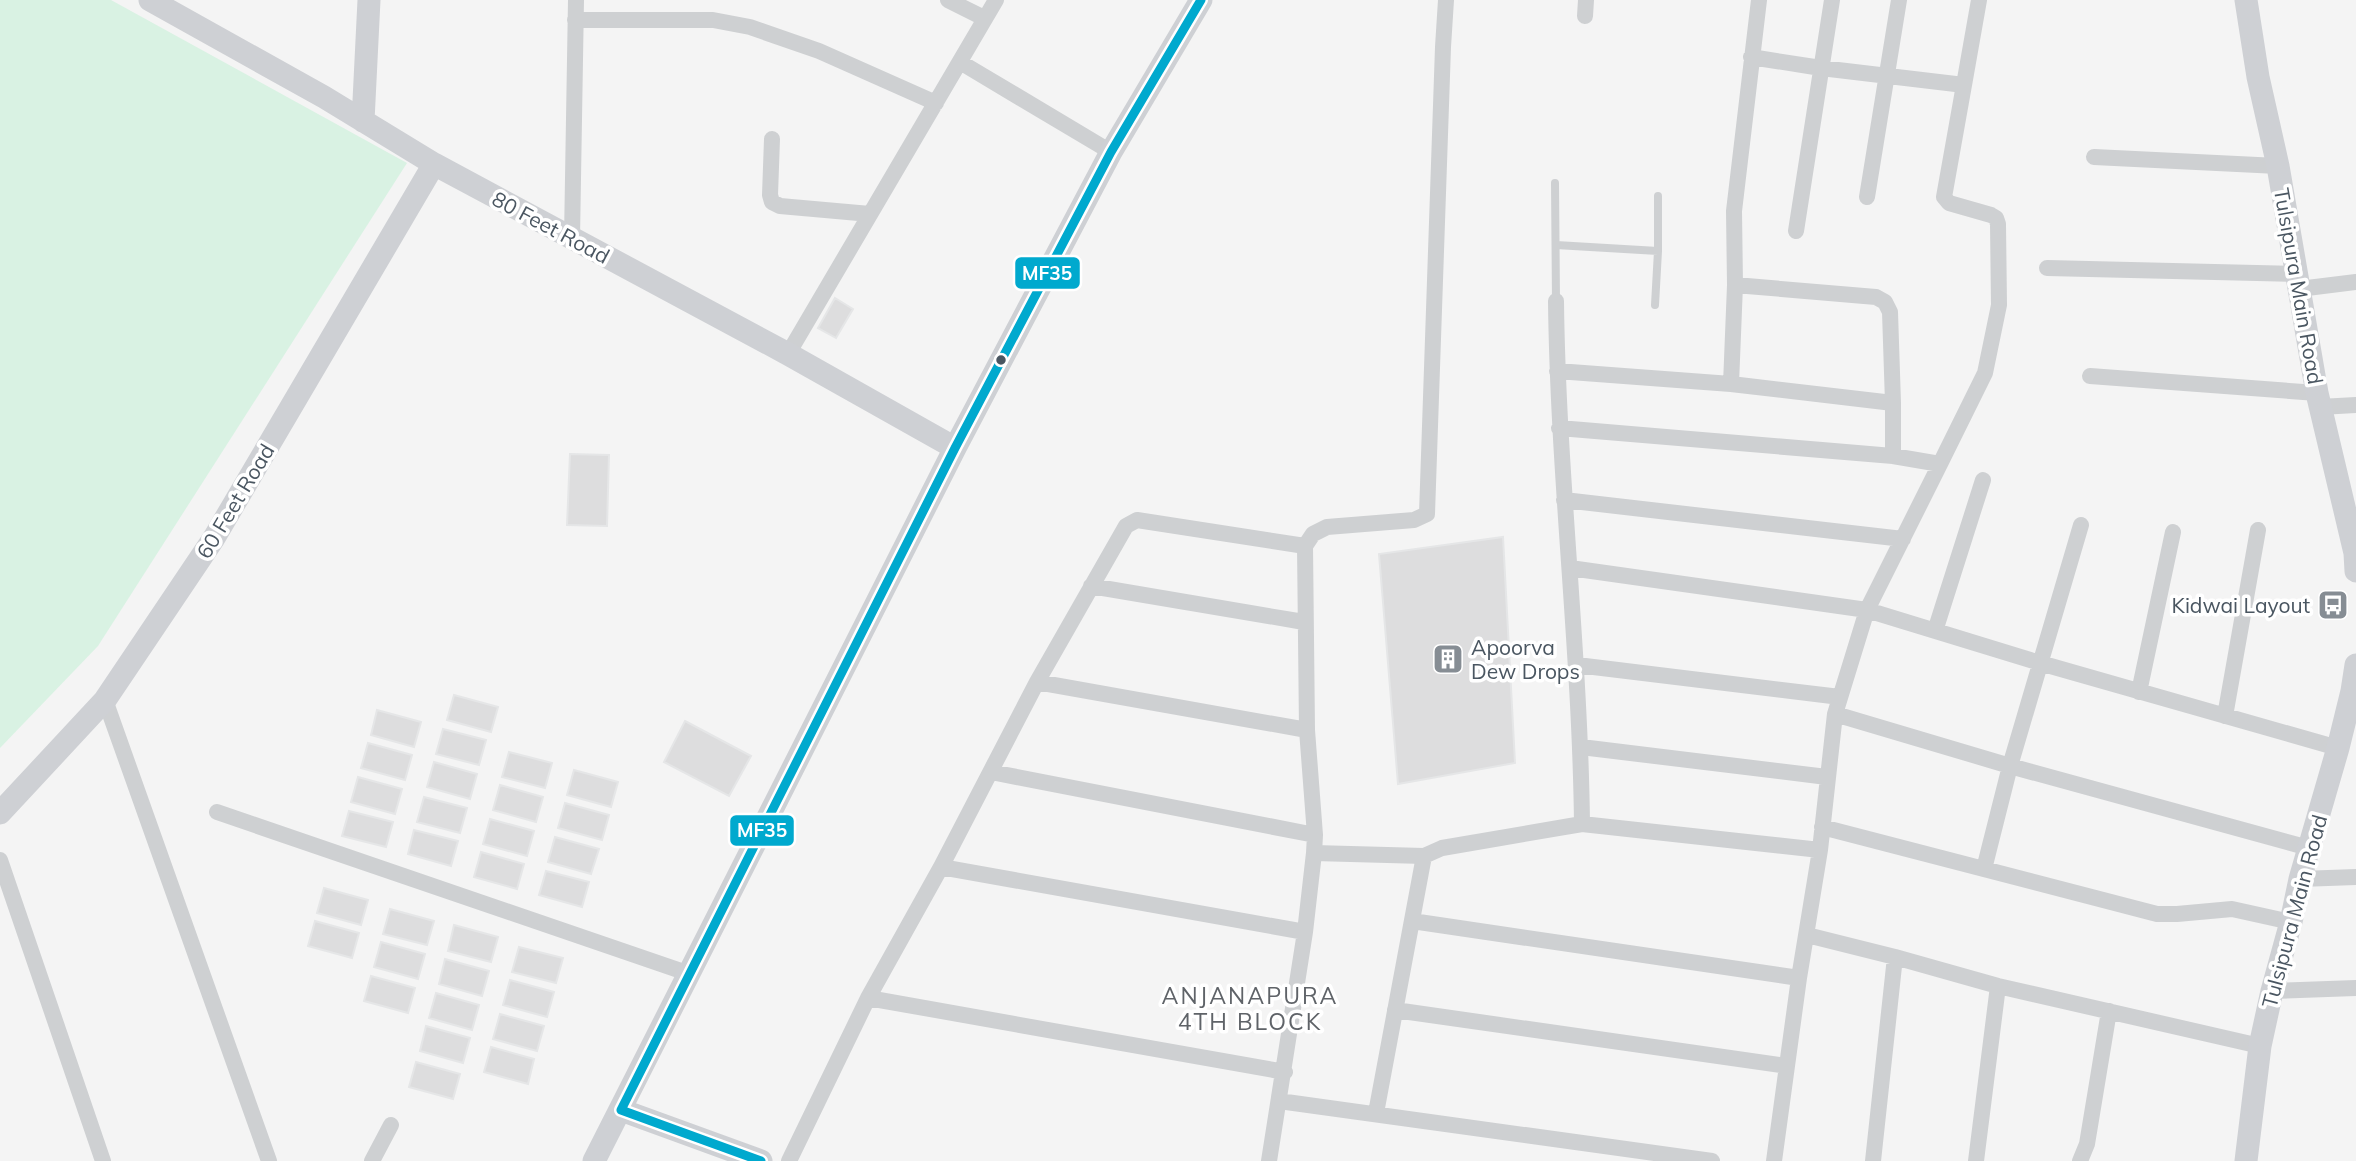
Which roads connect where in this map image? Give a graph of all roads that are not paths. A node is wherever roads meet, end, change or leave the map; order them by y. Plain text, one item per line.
1 (150, 0) edge
2 (369, 0) edge
3 (576, 0) edge
4 (948, 0) edge
5 (996, 0) edge
6 (1201, 0) edge
7 (1446, 0) edge
8 (1759, 0) edge
9 (1832, 0) edge
10 (1899, 0) edge
11 (1979, 0) edge
12 (2246, 0) edge
13 (984, 19) junction
14 (575, 20) junction
15 (1751, 57) junction
16 (960, 62) junction
17 (1821, 68) junction
18 (1886, 76) junction
19 (1964, 85) junction
20 (936, 103) junction
21 (363, 121) junction
22 (772, 139) dead end
23 (1111, 152) junction
24 (2094, 157) dead end
25 (434, 164) junction
26 (2278, 166) junction
27 (1555, 183) dead end
28 (1658, 196) dead end
29 (1867, 197) dead end
30 (870, 214) junction
31 (1796, 231) dead end
32 (572, 239) junction
33 (1556, 245) junction
34 (1658, 251) junction
35 (2046, 268) dead end
36 (2298, 281) junction
37 (2356, 282) edge
38 (1735, 285) junction
39 (1556, 301) joint
40 (1654, 305) dead end
41 (788, 354) junction
42 (1557, 371) junction
43 (2090, 376) dead end
44 (1731, 384) junction
45 (2318, 400) junction
46 (1893, 403) junction
47 (2356, 405) edge
48 (1559, 428) junction
49 (954, 449) junction
50 (1893, 456) junction
51 (1940, 464) junction
52 (1983, 481) dead end
53 (1564, 500) junction
54 (2081, 525) dead end
55 (2258, 530) dead end
56 (2173, 532) dead end
57 (1903, 540) junction
58 (1305, 546) junction
59 (2356, 559) edge
60 (1570, 568) junction
61 (1091, 586) junction
62 (1867, 610) junction
63 (1304, 622) junction
64 (1935, 631) junction
65 (2040, 663) junction
66 (1577, 665) junction
67 (2356, 665) edge
68 (1037, 682) junction
69 (2139, 692) junction
70 (1840, 697) junction
71 (105, 700) junction
72 (1835, 714) junction
73 (2225, 716) junction
74 (1307, 730) junction
75 (1581, 747) junction
76 (2339, 748) junction
77 (2010, 766) junction
78 (991, 772) junction
79 (1826, 777) junction
80 (217, 812) dead end
81 (0, 813) edge
82 (1582, 824) junction
83 (1822, 827) junction
84 (1315, 835) junction
85 (2309, 848) junction
86 (1820, 850) junction
87 (1314, 853) junction
88 (1424, 856) junction
89 (0, 860) edge
90 (941, 867) junction
91 (1984, 869) junction
92 (2356, 877) edge
93 (2300, 880) junction
94 (1412, 921) junction
95 (2291, 922) junction
96 (1305, 932) junction
97 (1807, 935) junction
98 (1895, 957) junction
99 (690, 974) junction
100 (1799, 978) junction
101 (1998, 986) junction
102 (2356, 988) edge
103 (2272, 991) junction
104 (868, 998) junction
105 (1395, 1010) junction
106 (2109, 1012) junction
107 (2260, 1046) junction
108 (1787, 1066) junction
109 (1284, 1072) junction
110 (1279, 1101) junction
111 (621, 1111) junction
112 (1376, 1113) junction
113 (391, 1125) dead end
114 (103, 1161) edge
115 (269, 1161) edge
116 (372, 1161) edge
117 (594, 1161) edge
118 (761, 1161) edge
119 (789, 1161) edge
120 (1269, 1161) edge
121 (1712, 1161) edge
122 (1774, 1161) edge
123 (1873, 1161) edge
124 (1976, 1161) edge
125 (2080, 1161) edge
126 (2246, 1161) edge

1 - 21 street, 80 Feet Road
2 - 21 street
3 - 14 street
4 - 13 street
5 - 13 street
6 - 23 street
7 - 58 street
8 - 15 street
9 - 17 street
10 - 18 street
11 - 19 street
12 - 26 street, Tulsipura Main Road
13 - 16 street
14 - 20 street
14 - 32 street
15 - 17 street
15 - 38 street
16 - 20 street
16 - 23 street
17 - 18 street
17 - 31 street
18 - 19 street
18 - 29 street
19 - 51 street
20 - 30 street
21 - 25 street, 80 Feet Road
22 - 30 street
23 - 49 street
24 - 26 street
25 - 32 street, 80 Feet Road
25 - 71 street, 60 Feet Road
26 - 36 street, Tulsipura Main Road
27 - 33 lane
28 - 34 lane
30 - 41 street
32 - 41 street, 80 Feet Road
33 - 34 lane
33 - 39 lane
34 - 40 lane
35 - 36 street
36 - 37 street
36 - 45 street, Tulsipura Main Road
38 - 44 street
38 - 46 street
39 - 42 street
41 - 49 street, 80 Feet Road
42 - 44 street
42 - 48 street
43 - 45 street
44 - 46 street
45 - 47 street
45 - 59 street, Tulsipura Main Road
46 - 50 street
48 - 50 street
48 - 53 street
49 - 99 street
50 - 51 street
51 - 57 street
52 - 64 street
53 - 57 street
53 - 60 street
54 - 65 street
55 - 73 street
56 - 69 street
57 - 62 street
58 - 61 street
58 - 63 street
60 - 62 street
60 - 66 street
61 - 63 street
61 - 68 street
62 - 64 street
62 - 70 street
63 - 74 street
64 - 65 street
65 - 69 street
65 - 77 street
66 - 70 street
66 - 75 street
67 - 76 street, Tulsipura Main Road
68 - 74 street
68 - 78 street
69 - 73 street
70 - 72 street
71 - 81 street, 60 Feet Road
71 - 115 street
72 - 77 street
72 - 79 street
73 - 76 street
74 - 84 street
75 - 79 street
75 - 82 street
76 - 85 street, Tulsipura Main Road
77 - 85 street
77 - 91 street
78 - 84 street
78 - 90 street
79 - 83 street
80 - 99 street
82 - 86 street
82 - 88 street
83 - 86 street
83 - 91 street
84 - 87 street
85 - 93 street, Tulsipura Main Road
86 - 97 street
87 - 88 street
87 - 96 street
88 - 94 street
89 - 114 street
90 - 96 street
90 - 104 street
91 - 95 street
92 - 93 street
93 - 95 street, Tulsipura Main Road
94 - 100 street
94 - 105 street
95 - 103 street, Tulsipura Main Road
96 - 109 street
97 - 98 street
97 - 100 street
98 - 101 street
98 - 123 street
99 - 111 street
100 - 108 street
101 - 106 street
101 - 124 street
102 - 103 street
103 - 107 street, Tulsipura Main Road
104 - 109 street
104 - 119 street
105 - 108 street
105 - 112 street
106 - 107 street
106 - 125 street
107 - 126 street, Tulsipura Main Road
108 - 122 street
109 - 110 street
110 - 112 street
110 - 120 street
111 - 117 street
111 - 118 street
112 - 121 street
113 - 116 street

